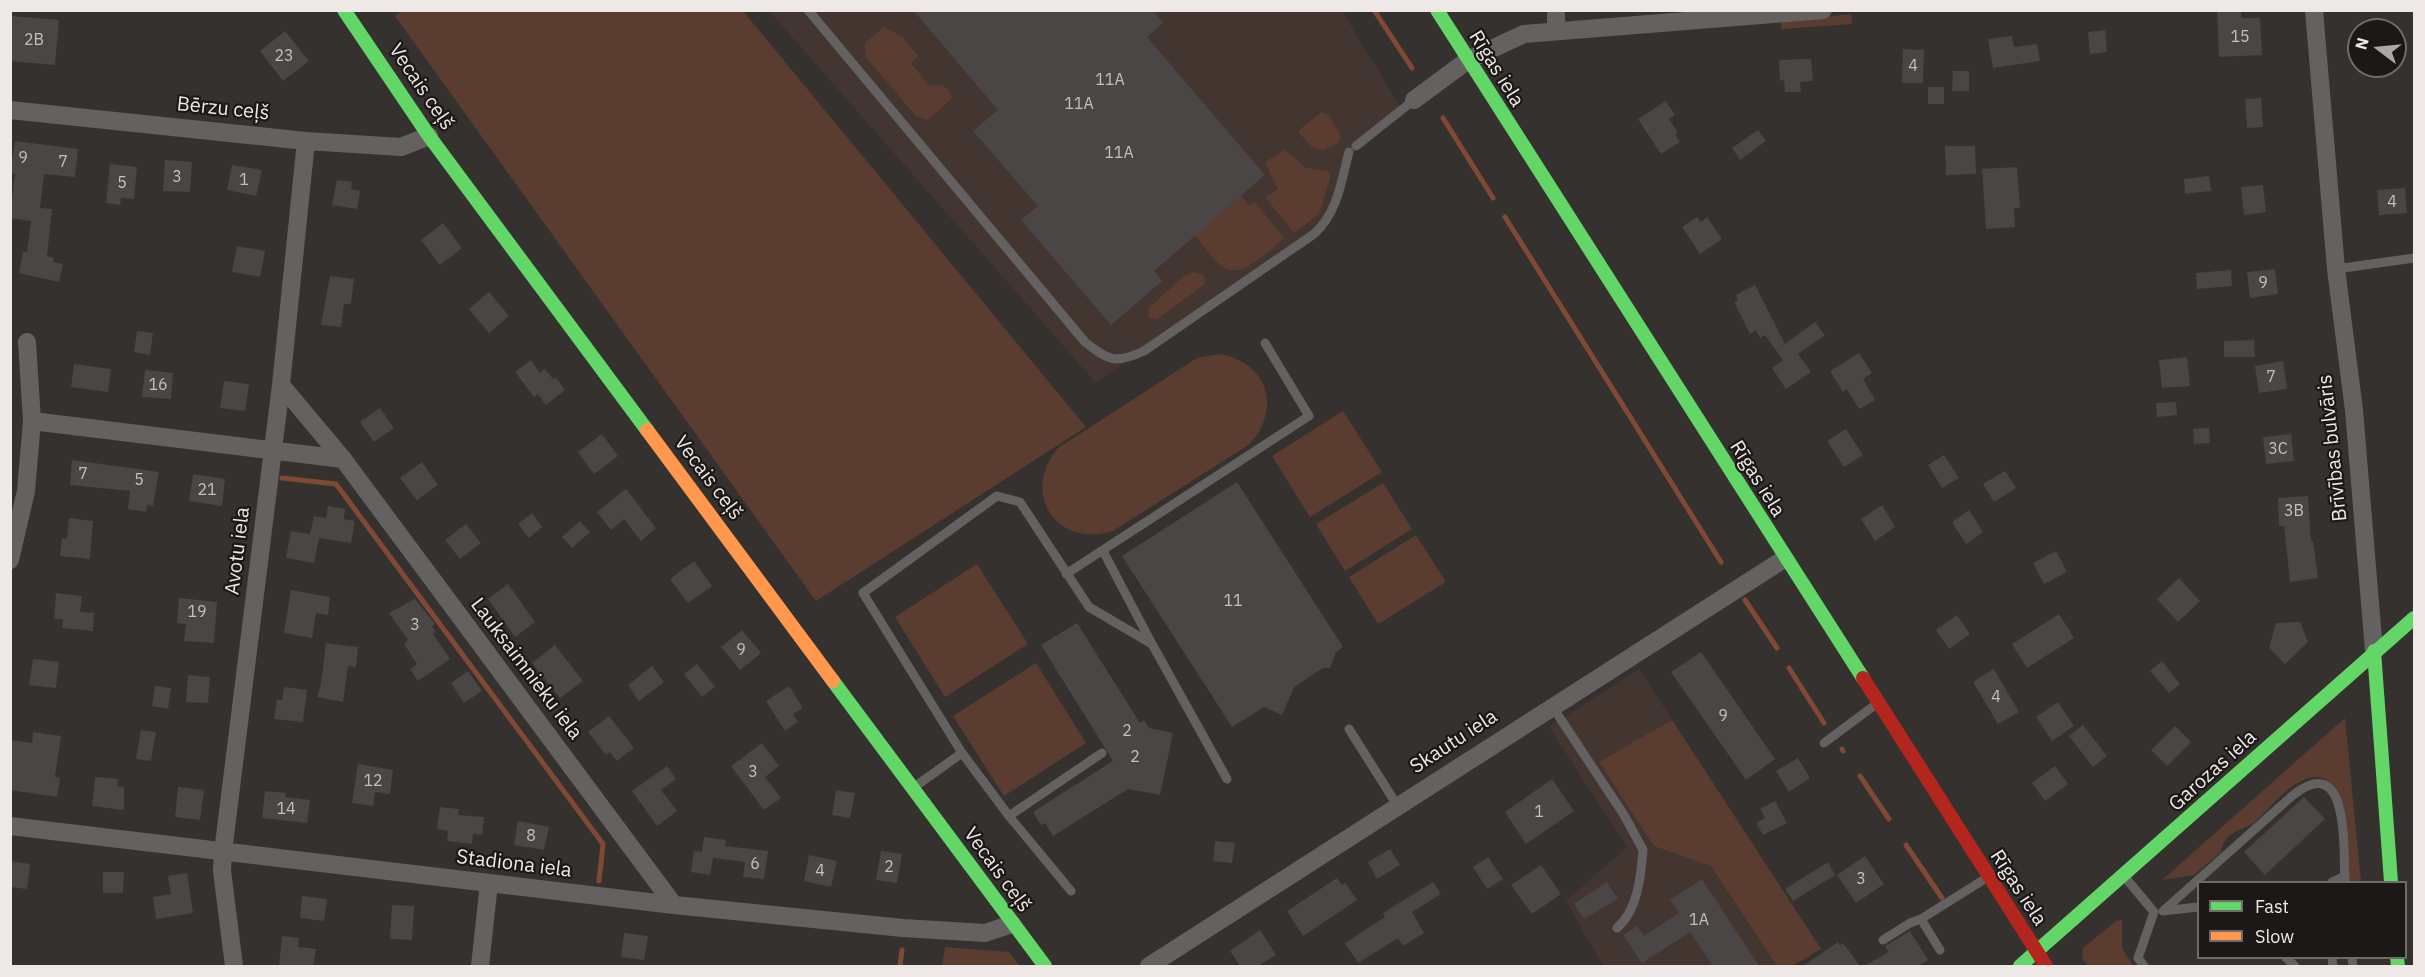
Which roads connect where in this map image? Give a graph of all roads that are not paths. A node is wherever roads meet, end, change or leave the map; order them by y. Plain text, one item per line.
1 (808, 10) edge
2 (1437, 10) edge
3 (1556, 10) edge
4 (1823, 10) edge
5 (2314, 10) edge
6 (1793, 12) edge
7 (350, 13) edge
8 (1557, 30) junction
9 (1468, 60) junction
10 (1414, 100) joint
11 (10, 110) edge
12 (429, 136) junction
13 (306, 141) junction
14 (2415, 258) edge
15 (2336, 269) junction
16 (27, 342) dead end
17 (1265, 343) dead end
18 (281, 385) junction
19 (32, 421) junction
20 (273, 452) junction
21 (343, 459) junction
22 (1103, 551) junction
23 (1784, 559) junction
24 (10, 560) edge
25 (1065, 574) junction
26 (2415, 618) edge
27 (1152, 644) junction
28 (2374, 651) junction
29 (1877, 703) junction
30 (1552, 706) junction
31 (1349, 729) dead end
32 (1824, 743) dead end
33 (962, 753) junction
34 (1102, 753) dead end
35 (1227, 779) dead end
36 (913, 788) junction
37 (1397, 805) junction
38 (1009, 816) junction
39 (10, 826) edge
40 (223, 852) junction
41 (2124, 876) junction
42 (1988, 877) junction
43 (2345, 879) edge
44 (2391, 881) edge
45 (489, 883) junction
46 (1071, 891) dead end
47 (674, 905) junction
48 (2197, 907) edge
49 (2159, 911) junction
50 (1921, 920) junction
51 (1012, 924) junction
52 (1617, 928) dead end
53 (1883, 940) dead end
54 (1940, 950) dead end
55 (2036, 952) junction
56 (234, 966) edge
57 (480, 966) edge
58 (1045, 966) edge
59 (1149, 966) edge
60 (2020, 966) edge
61 (2046, 966) edge
62 (2144, 966) edge

1 - 10 lane
2 - 9 main road, Rīgas iela
3 - 8 street
4 - 6 street
5 - 15 street, Brīvības bulvāris
6 - 8 street
7 - 12 main road, Vecais ceļš
8 - 9 street
9 - 10 street
9 - 23 main road, Rīgas iela
11 - 13 street, Bērzu ceļš
12 - 13 street, Bērzu ceļš
12 - 36 main road, Vecais ceļš
13 - 18 street, Avotu iela
14 - 15 lane
15 - 28 street, Brīvības bulvāris
16 - 19 street
17 - 22 lane
18 - 20 street, Avotu iela
18 - 21 street, Lauksaimnieku iela
19 - 20 street
19 - 24 street
20 - 21 street
20 - 40 street, Avotu iela
21 - 47 street, Lauksaimnieku iela
22 - 25 lane
22 - 27 lane
23 - 29 main road, Rīgas iela
23 - 30 street, Skautu iela
25 - 27 lane
25 - 33 lane
26 - 28 main road, Garozas iela
27 - 35 lane
28 - 41 main road, Garozas iela
28 - 44 main road, Brīvības bulvāris
29 - 32 lane
29 - 42 main road, Rīgas iela
30 - 37 street, Skautu iela
30 - 52 lane
31 - 37 lane
33 - 36 lane
33 - 38 lane
34 - 38 lane
36 - 51 main road, Vecais ceļš
37 - 59 street, Skautu iela
38 - 46 lane
39 - 40 street, Stadiona iela
40 - 45 street, Stadiona iela
40 - 56 street, Avotu iela
41 - 49 lane
41 - 55 main road, Garozas iela
42 - 50 lane
42 - 55 main road, Rīgas iela
43 - 49 lane
45 - 47 street, Stadiona iela
45 - 57 street
47 - 51 street, Stadiona iela
48 - 49 lane
49 - 62 lane
50 - 53 lane
50 - 54 lane
51 - 58 main road, Vecais ceļš
55 - 60 main road, Garozas iela
55 - 61 main road, Rīgas iela

